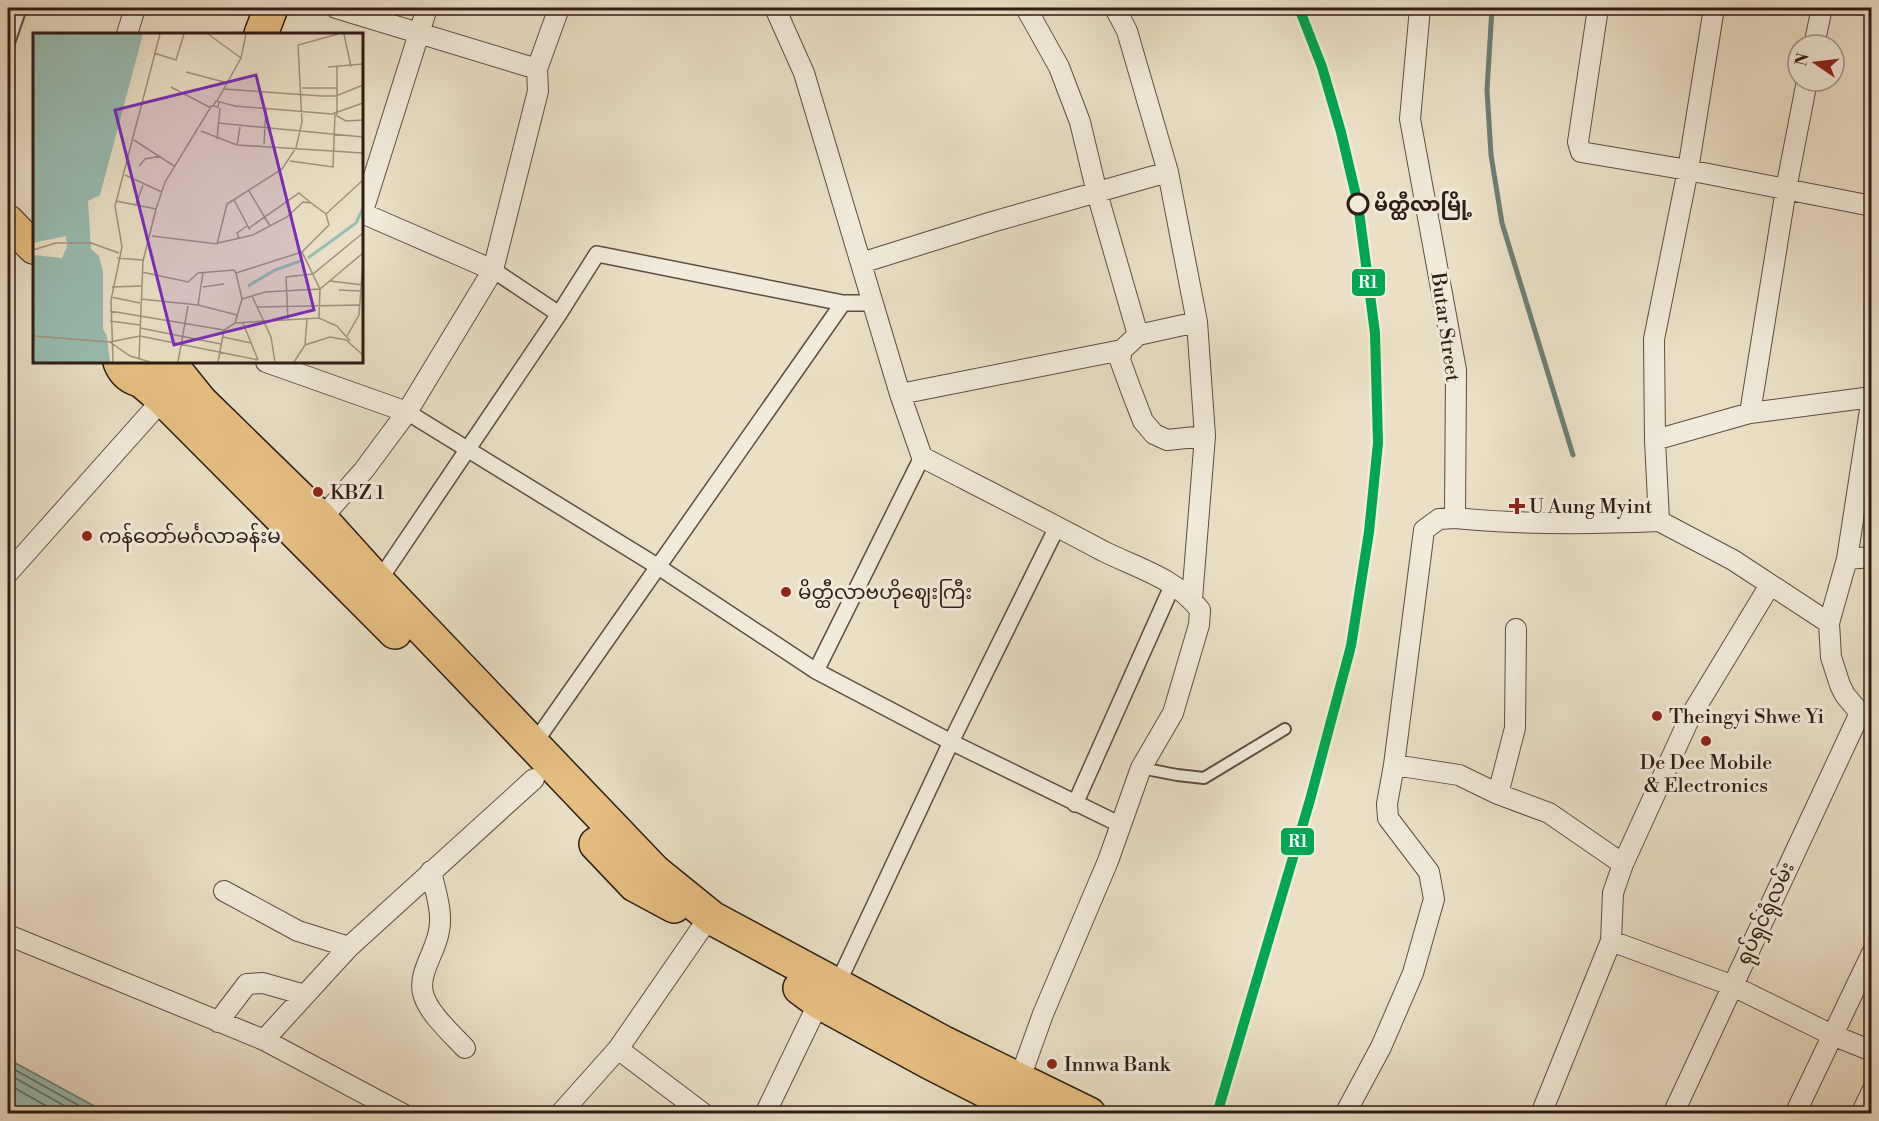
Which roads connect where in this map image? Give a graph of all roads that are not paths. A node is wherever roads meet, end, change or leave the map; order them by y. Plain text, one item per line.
1 (21, 8) edge
2 (135, 8) edge
3 (271, 8) edge
4 (291, 8) edge
5 (336, 8) edge
6 (427, 8) edge
7 (559, 8) edge
8 (775, 8) edge
9 (1026, 8) edge
10 (1115, 8) edge
11 (1420, 8) edge
12 (1598, 8) edge
13 (1714, 8) edge
14 (1822, 8) edge
15 (127, 33) edge
16 (261, 33) edge
17 (282, 33) edge
18 (418, 33) junction
19 (1817, 33) edge
20 (8, 46) edge
21 (537, 69) junction
22 (1805, 93) edge
23 (1688, 170) junction
24 (1168, 172) junction
25 (1786, 189) junction
26 (1097, 193) junction
27 (1872, 206) edge
28 (363, 210) edge
29 (363, 213) edge
30 (9, 228) edge
31 (33, 247) edge
32 (861, 263) junction
33 (493, 270) junction
34 (843, 303) junction
35 (873, 303) junction
36 (559, 314) junction
37 (1197, 322) junction
38 (1138, 335) junction
39 (1122, 350) junction
40 (271, 363) edge
41 (172, 364) edge
42 (293, 367) edge
43 (142, 381) edge
44 (900, 394) junction
45 (407, 412) junction
46 (1750, 413) junction
47 (1205, 436) junction
48 (1655, 440) junction
49 (468, 448) junction
50 (922, 457) junction
51 (1455, 518) junction
52 (321, 519) junction
53 (1659, 521) junction
54 (1057, 527) junction
55 (1872, 557) edge
56 (1847, 559) junction
57 (657, 566) junction
58 (8, 573) edge
59 (378, 582) junction
60 (1173, 584) junction
61 (1770, 585) junction
62 (1192, 599) junction
63 (1829, 623) junction
64 (1516, 630) dead end
65 (816, 671) junction
66 (1866, 714) edge
67 (1285, 729) dead end
68 (951, 742) junction
69 (533, 745) junction
70 (1394, 765) junction
71 (1141, 768) junction
72 (534, 779) junction
73 (1498, 794) junction
74 (1075, 804) junction
75 (1121, 825) junction
76 (1623, 864) junction
77 (432, 871) junction
78 (224, 891) dead end
79 (705, 923) junction
80 (8, 935) edge
81 (1611, 941) junction
82 (349, 947) junction
83 (1872, 953) edge
84 (1731, 985) junction
85 (828, 993) junction
86 (305, 995) junction
87 (218, 1022) junction
88 (1832, 1035) junction
89 (264, 1040) junction
90 (465, 1048) dead end
91 (618, 1049) junction
92 (1872, 1051) edge
93 (1020, 1078) junction
94 (1872, 1091) edge
95 (403, 1113) edge
96 (560, 1113) edge
97 (704, 1113) edge
98 (765, 1113) edge
99 (1031, 1113) edge
100 (1089, 1113) edge
101 (1345, 1113) edge
102 (1541, 1113) edge
103 (1673, 1113) edge
104 (1795, 1113) edge
105 (1861, 1113) edge

1 - 20 lane
2 - 15 street
3 - 16 highway
4 - 17 highway
5 - 18 street
6 - 18 street
7 - 21 street
8 - 32 street
9 - 26 street
10 - 24 street
11 - 51 street, Butar Street
12 - 23 street
13 - 23 street
14 - 19 street
18 - 21 street
18 - 28 street
21 - 33 street
22 - 25 street
23 - 25 street
23 - 48 street
24 - 26 street
24 - 37 street
25 - 27 street
25 - 46 street
26 - 32 street
26 - 38 street
29 - 33 street
30 - 31 main road
32 - 35 street
33 - 36 street
33 - 45 street
34 - 35 street
34 - 36 street
34 - 57 street
35 - 44 street
36 - 49 street
37 - 38 street
37 - 47 street
38 - 39 street
39 - 44 street
39 - 47 street
40 - 42 street
41 - 43 highway
41 - 52 highway
42 - 45 street
43 - 58 street
43 - 72 highway
44 - 50 street
45 - 49 street
45 - 52 street
46 - 48 street
46 - 56 street
47 - 62 street
48 - 53 street
49 - 57 street
49 - 59 street
50 - 54 street
50 - 65 street
51 - 53 street
51 - 70 street
52 - 59 highway
53 - 61 street
54 - 60 street
54 - 68 street
55 - 56 street
56 - 63 street
57 - 65 street
57 - 69 street
59 - 69 highway
60 - 62 street
60 - 74 street
61 - 63 street
61 - 76 street
62 - 71 street
63 - 66 street
64 - 73 street
65 - 68 street
66 - 84 street, ရုပ်ရှင်ရုံလမ်း
67 - 71 lane
68 - 74 street
68 - 85 street
69 - 85 highway
70 - 73 street
70 - 101 street
71 - 75 street
72 - 77 street
72 - 79 highway
73 - 76 street
74 - 75 street
75 - 93 street
76 - 81 street
77 - 82 street
77 - 90 street
78 - 82 street
79 - 85 highway
79 - 91 street
80 - 87 street
81 - 84 street
81 - 102 street
82 - 86 street
83 - 88 street
84 - 88 street
84 - 103 street, ရုပ်ရှင်ရုံလမ်း
85 - 93 highway
85 - 98 street
85 - 99 highway
86 - 87 street
86 - 89 street
87 - 89 street
88 - 92 street
88 - 104 street
89 - 95 street
91 - 96 street
91 - 97 street
93 - 100 highway
94 - 105 street

